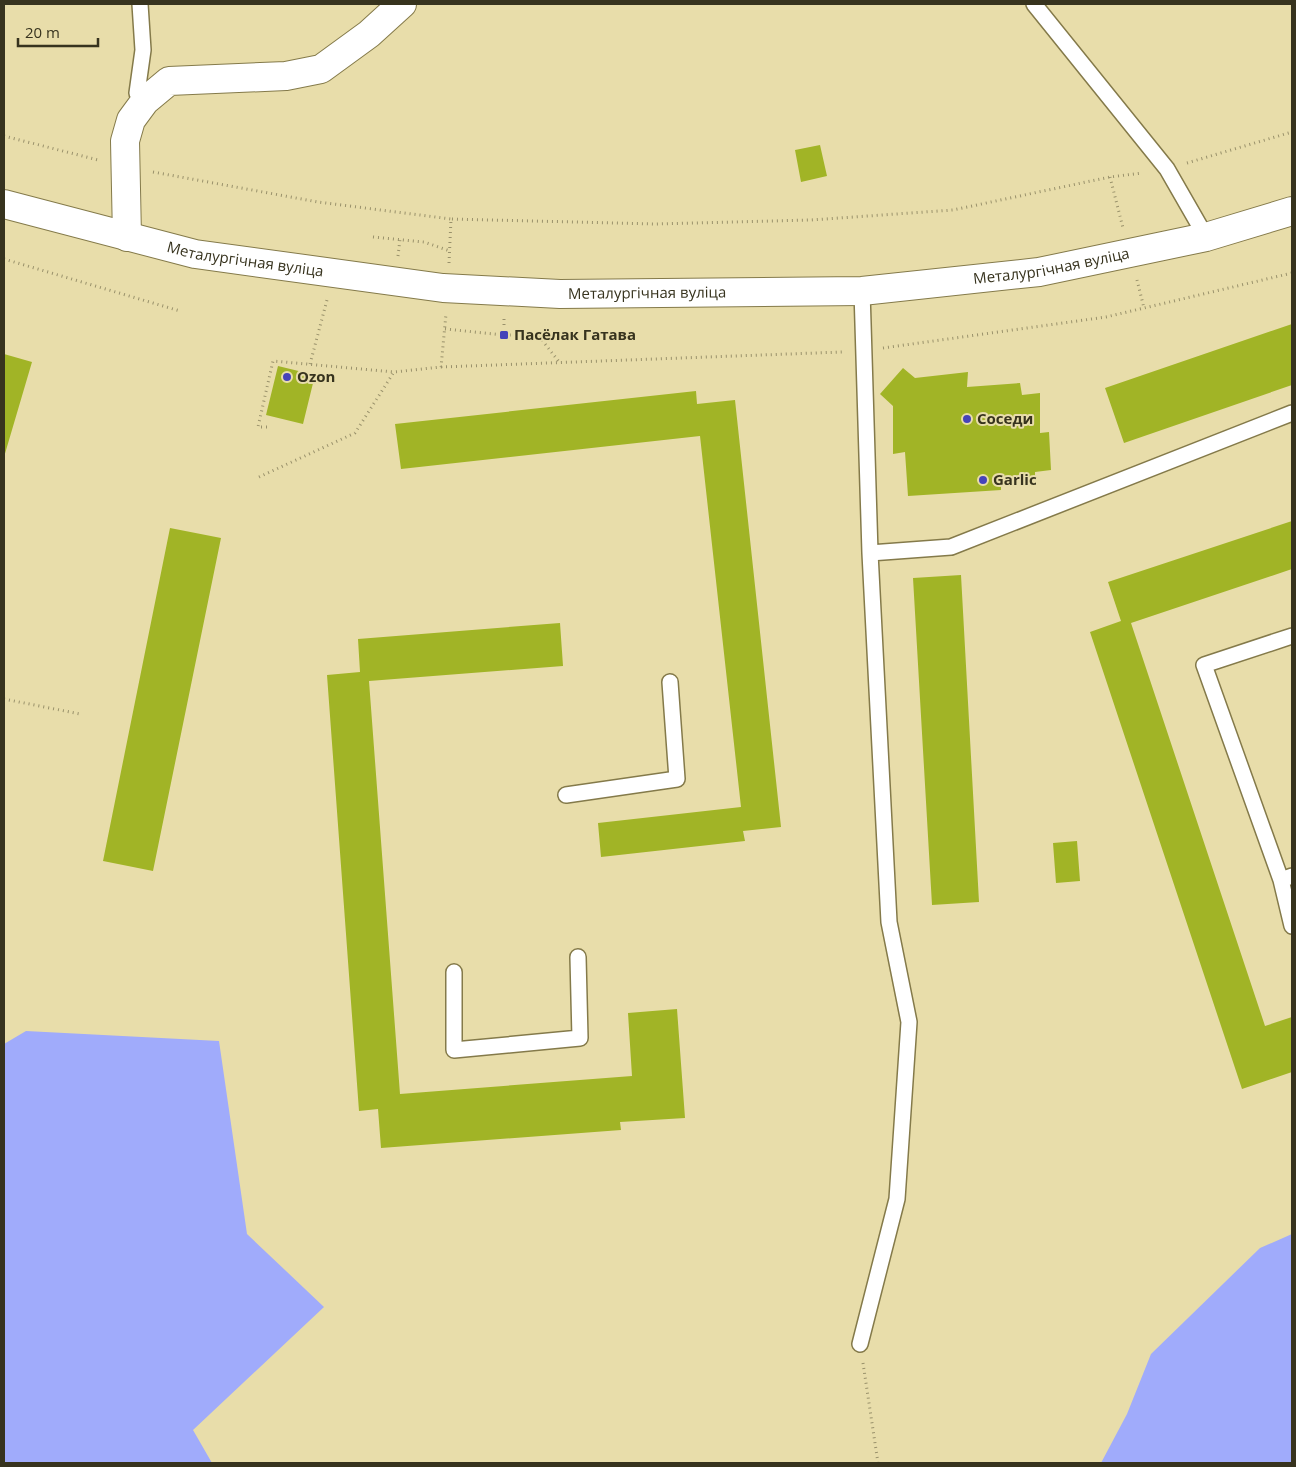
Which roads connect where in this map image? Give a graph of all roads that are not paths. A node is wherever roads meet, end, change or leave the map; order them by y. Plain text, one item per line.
1 (140, 4) edge
2 (402, 4) edge
3 (1034, 4) edge
4 (145, 101) junction
5 (4, 204) edge
6 (1292, 210) edge
7 (127, 237) junction
8 (1206, 237) junction
9 (862, 291) junction
10 (1292, 413) edge
11 (870, 553) junction
12 (1292, 636) edge
13 (670, 682) dead end
14 (566, 795) dead end
15 (1287, 878) edge
16 (1292, 926) edge
17 (578, 957) dead end
18 (454, 972) dead end
19 (860, 1344) road end

1 - 4 lane
2 - 4 street
3 - 8 lane
4 - 7 street
5 - 7 street, Металургічная вуліца
6 - 8 street, Металургічная вуліца
7 - 9 street, Металургічная вуліца
8 - 9 street, Металургічная вуліца
9 - 11 lane
10 - 11 lane
11 - 19 lane
12 - 15 lane
13 - 14 lane
15 - 16 lane
17 - 18 lane

